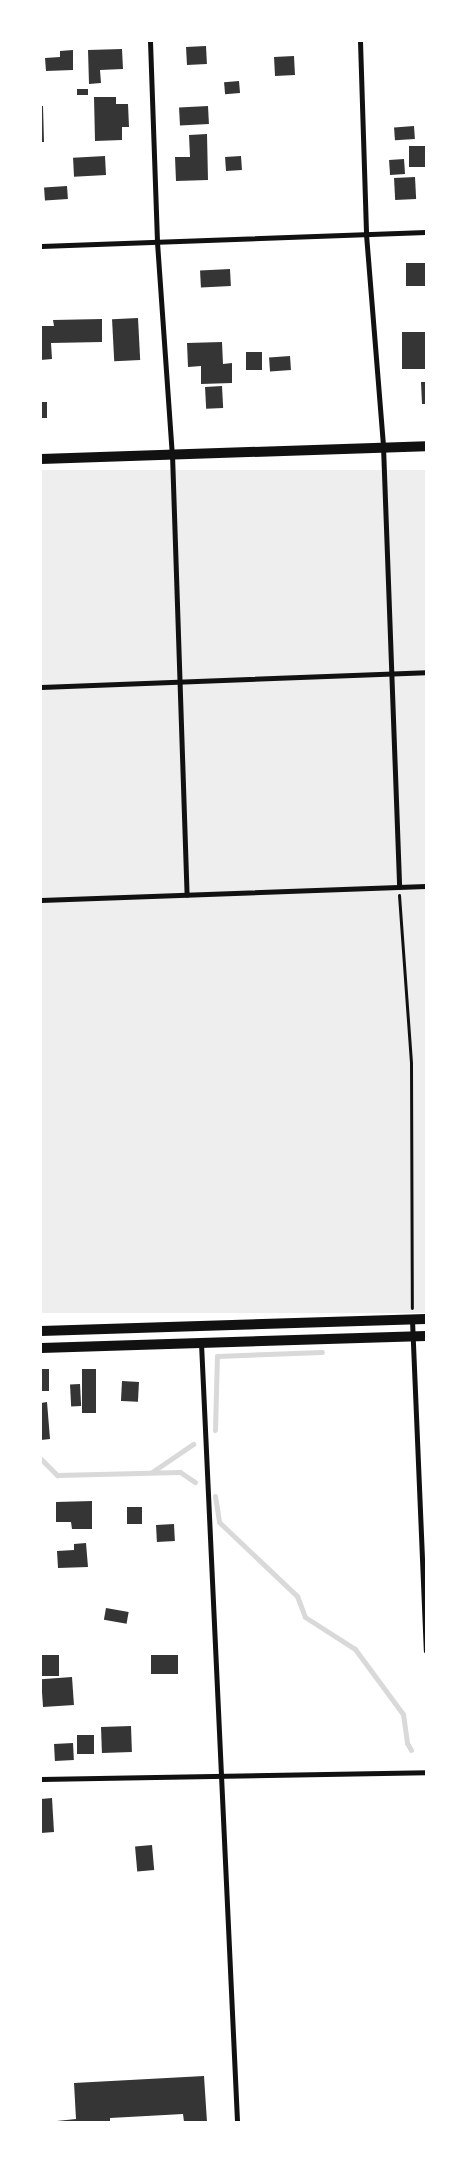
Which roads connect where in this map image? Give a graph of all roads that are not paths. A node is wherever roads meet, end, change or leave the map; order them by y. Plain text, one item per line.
1 (150, 41) edge
2 (360, 41) edge
3 (426, 232) edge
4 (366, 234) junction
5 (157, 242) junction
6 (41, 246) edge
7 (383, 446) junction
8 (426, 446) edge
9 (172, 454) junction
10 (41, 459) edge
11 (426, 672) edge
12 (391, 674) junction
13 (180, 681) junction
14 (41, 687) edge
15 (426, 886) edge
16 (399, 887) junction
17 (187, 895) junction
18 (41, 900) edge
19 (412, 1319) junction
20 (426, 1319) edge
21 (41, 1332) edge
22 (412, 1336) junction
23 (426, 1336) edge
24 (201, 1343) junction
25 (41, 1348) edge
26 (426, 1651) edge
27 (426, 1772) edge
28 (220, 1776) junction
29 (41, 1779) edge
30 (236, 2122) edge

1 - 5 street
2 - 4 street
3 - 4 street
4 - 5 street
4 - 7 street
5 - 6 street
5 - 9 street
7 - 8 main road
7 - 9 main road
7 - 12 street
9 - 10 main road
9 - 13 street
11 - 12 street
12 - 13 street
12 - 16 street
13 - 14 street
13 - 17 street
15 - 16 street
16 - 17 street
17 - 18 street
19 - 20 main road
19 - 21 main road
19 - 22 street
22 - 23 main road
22 - 24 main road
22 - 26 street
24 - 25 main road
24 - 28 street
27 - 28 street
28 - 29 street
28 - 30 street

